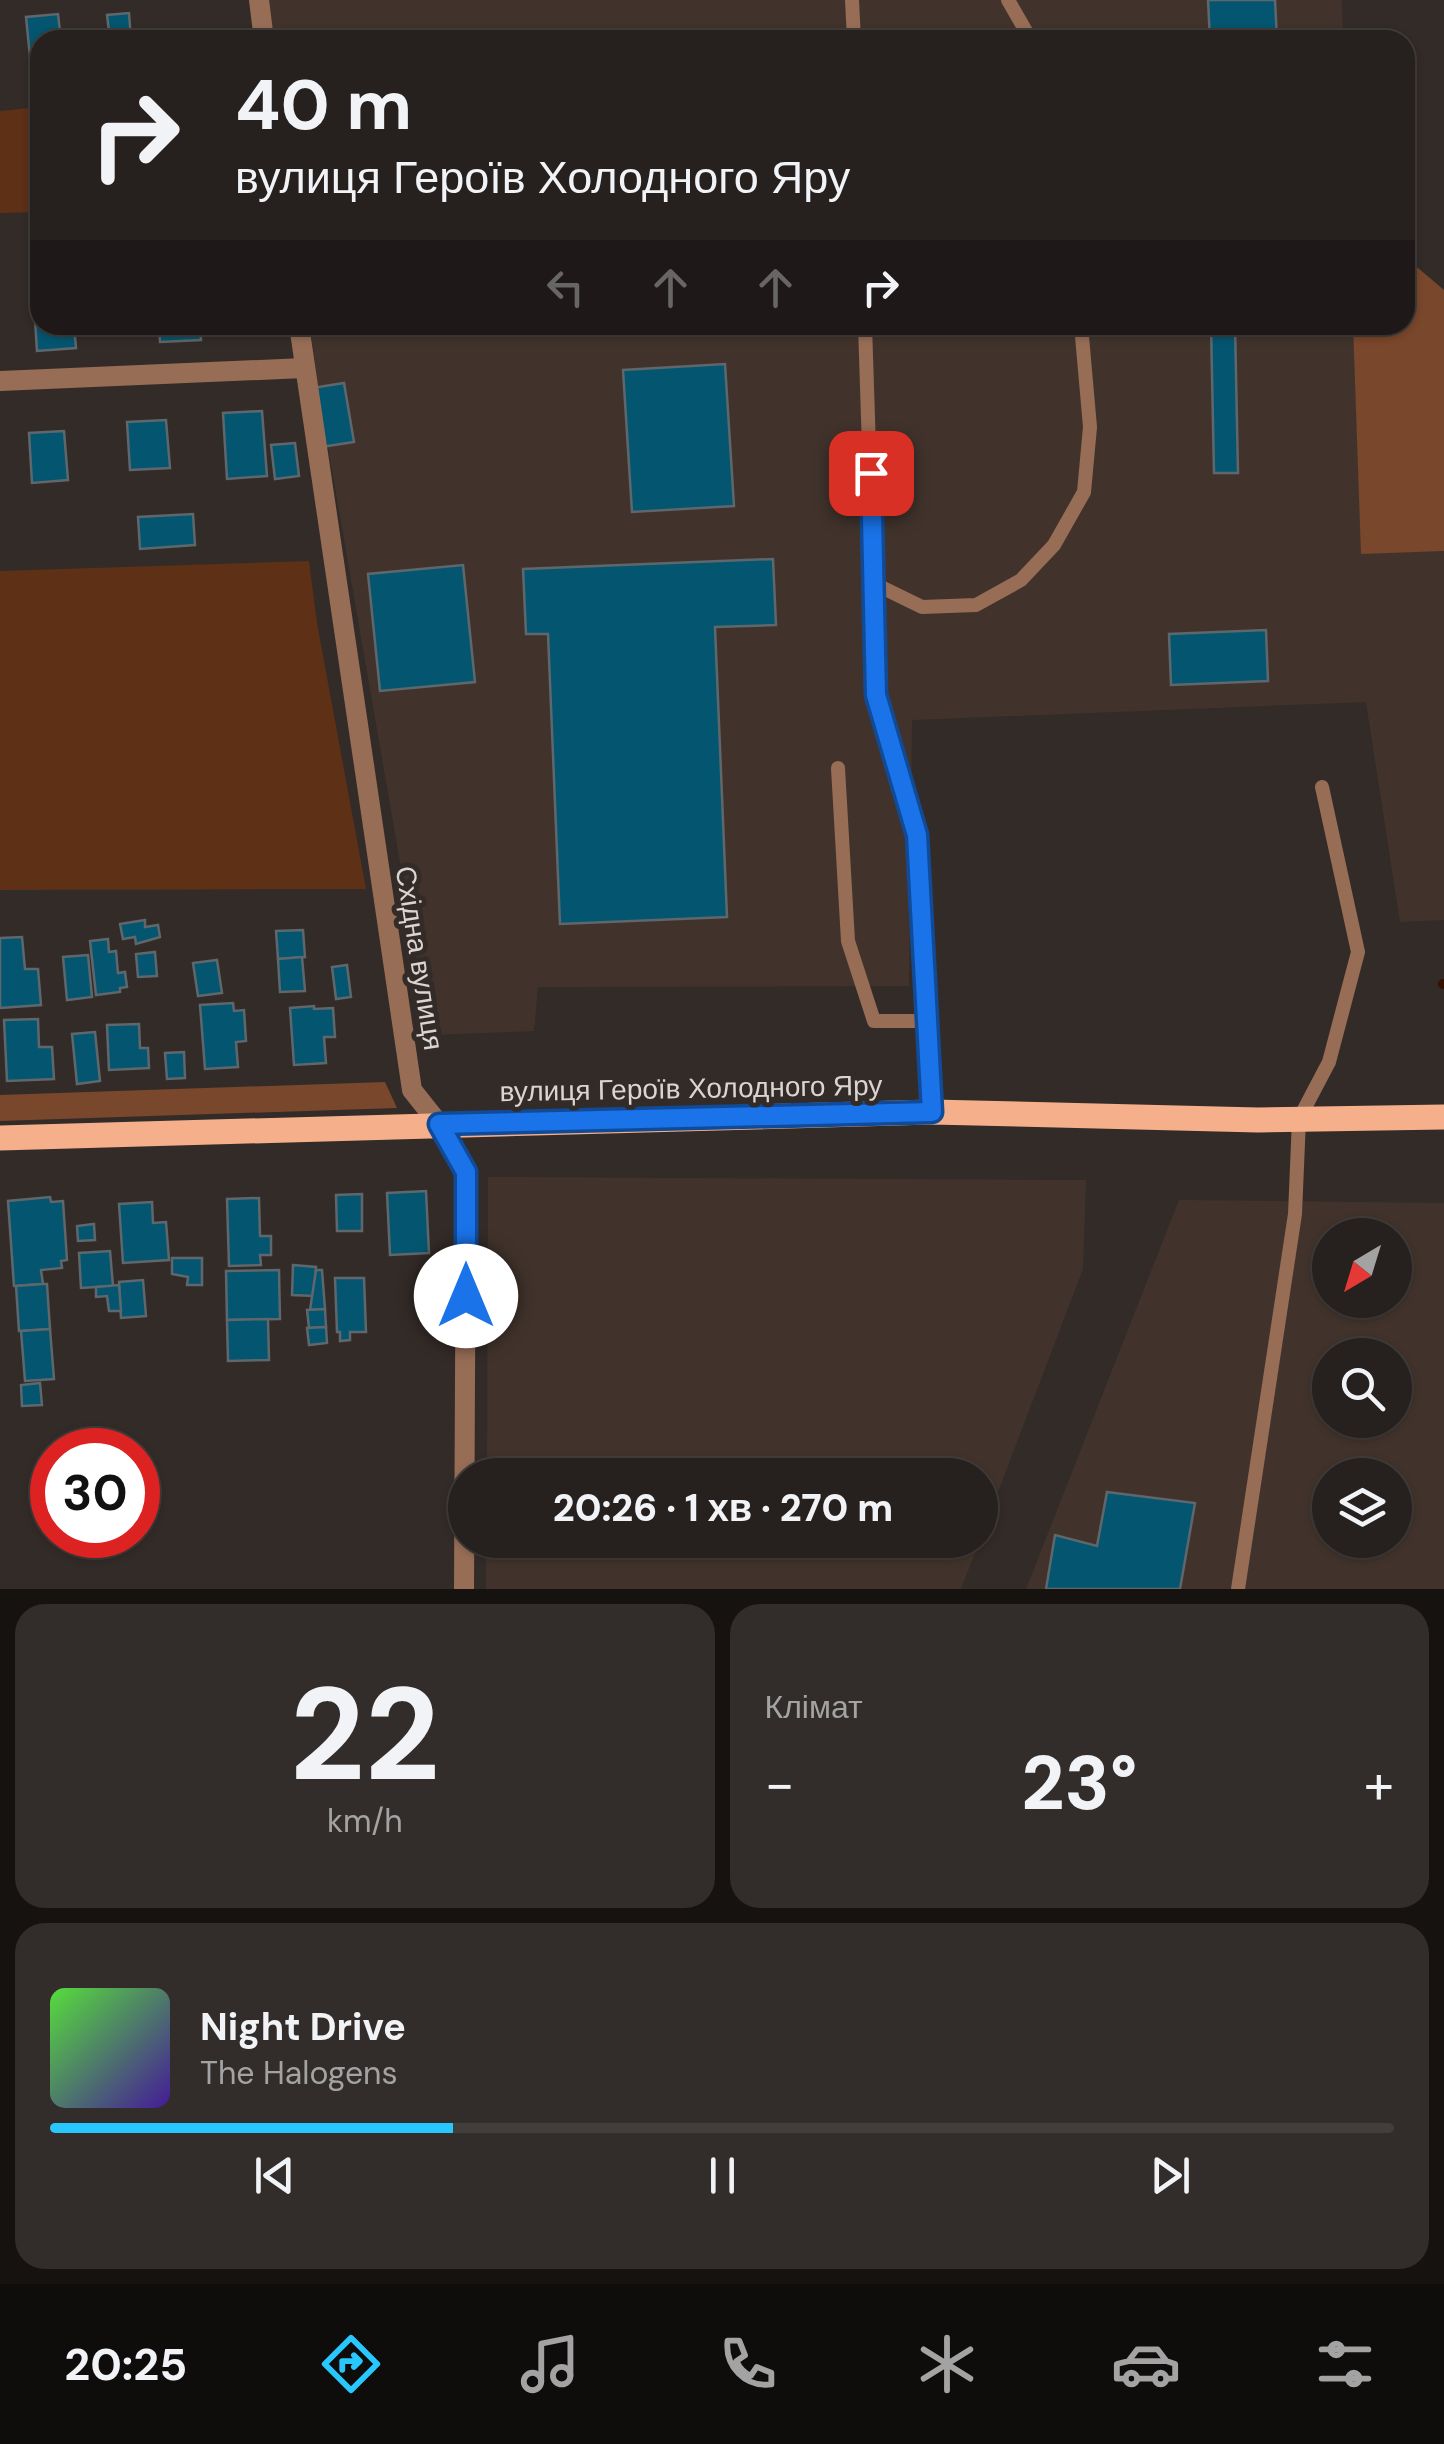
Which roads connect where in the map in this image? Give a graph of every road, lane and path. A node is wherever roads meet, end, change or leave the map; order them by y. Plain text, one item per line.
1 (259, 0) edge
2 (852, 0) edge
3 (1008, 0) edge
4 (263, 30) edge
5 (854, 30) edge
6 (1026, 30) edge
7 (300, 335) edge
8 (865, 335) edge
9 (1082, 335) edge
10 (304, 368) junction
11 (0, 381) edge
12 (875, 584) junction
13 (838, 768) dead end
14 (1322, 787) dead end
15 (926, 1021) junction
16 (932, 1112) junction
17 (1444, 1117) edge
18 (1300, 1119) junction
19 (439, 1124) junction
20 (0, 1138) edge
21 (464, 1589) edge
22 (1238, 1589) edge

1 - 4 street
2 - 5 lane
3 - 6 lane
7 - 10 street, Східна вулиця
8 - 12 lane
9 - 12 lane
10 - 11 street
10 - 19 street, Східна вулиця
12 - 15 lane
13 - 15 lane
14 - 18 lane
15 - 16 lane
16 - 18 main road, вулиця Героїв Холодного Яру
16 - 19 main road, вулиця Героїв Холодного Яру
17 - 18 main road, вулиця Героїв Холодного Яру
18 - 22 lane
19 - 20 main road, вулиця Героїв Холодного Яру
19 - 21 street, Східна вулиця

